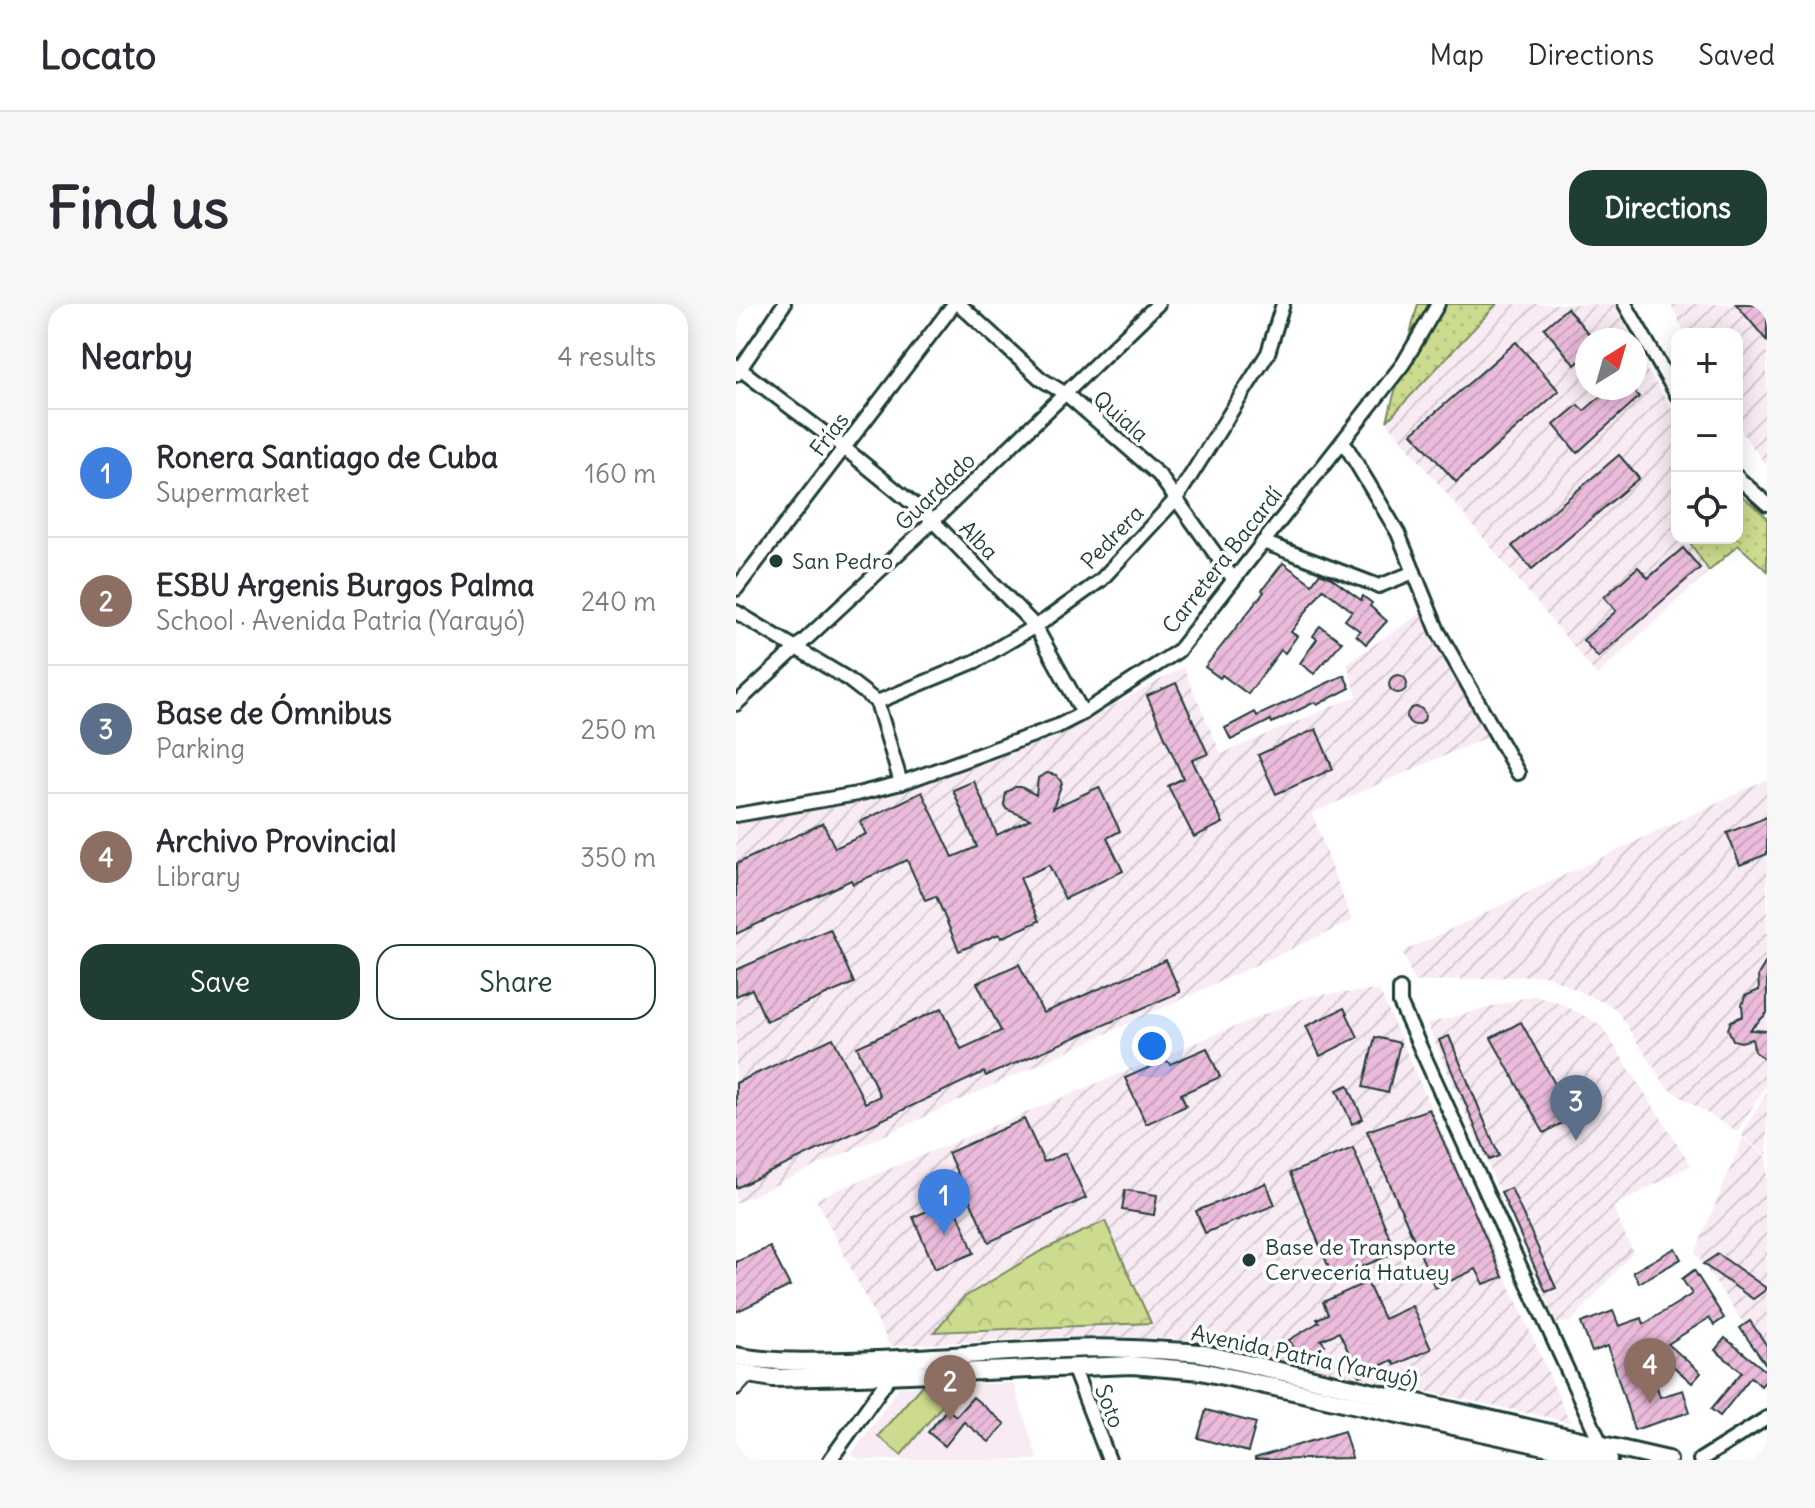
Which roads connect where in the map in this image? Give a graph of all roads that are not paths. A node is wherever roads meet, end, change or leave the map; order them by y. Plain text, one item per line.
1 (784, 304) edge
2 (956, 304) edge
3 (1158, 304) edge
4 (1283, 304) edge
5 (1438, 304) edge
6 (1625, 304) edge
7 (737, 370) edge
8 (1671, 384) edge
9 (1066, 394) junction
10 (1343, 441) junction
11 (843, 447) junction
12 (1743, 482) edge
13 (1176, 499) junction
14 (1767, 504) edge
15 (933, 521) junction
16 (1263, 542) junction
17 (1414, 572) junction
18 (1234, 580) junction
19 (736, 589) edge
20 (736, 612) edge
21 (1035, 626) junction
22 (797, 649) junction
23 (877, 702) junction
24 (736, 704) edge
25 (1083, 713) junction
26 (1518, 773) dead end
27 (901, 783) junction
28 (736, 815) edge
29 (1400, 989) dead end
30 (736, 1356) edge
31 (903, 1360) junction
32 (1073, 1367) junction
33 (742, 1373) edge
34 (890, 1375) junction
35 (736, 1388) edge
36 (1767, 1418) edge
37 (1606, 1456) edge
38 (830, 1460) edge
39 (1109, 1460) edge
40 (1668, 1460) edge
41 (1700, 1460) edge

1 - 7 street
2 - 9 street, Quiala
2 - 11 street, Frías
3 - 9 street, Guardado
4 - 13 street, Pedrera
5 - 10 street, Carretera Bacardí
6 - 8 street
7 - 11 street, Alba
9 - 13 street, Quiala
9 - 15 street, Guardado
10 - 16 street, Carretera Bacardí
10 - 17 street
11 - 15 street, Alba
11 - 19 street, Frías
12 - 14 street
13 - 18 street, Quiala
13 - 21 street, Pedrera
15 - 21 street, Alba
15 - 22 street, Guardado
16 - 17 street
16 - 18 street, Carretera Bacardí
17 - 26 street
18 - 25 street, Carretera Bacardí
20 - 22 street
21 - 23 street, Pedrera
21 - 25 street, Alba
22 - 23 street
22 - 24 street, Guardado
23 - 27 street
25 - 27 street, Carretera Bacardí
27 - 28 street, Carretera Bacardí
29 - 37 street
30 - 31 main road, Avenida Patria (Yarayó)
31 - 34 street
31 - 37 main road, Avenida Patria (Yarayó)
32 - 34 main road, Avenida Patria (Yarayó)
32 - 37 main road, Avenida Patria (Yarayó)
32 - 39 street, Soto
33 - 34 main road, Avenida Patria (Yarayó)
33 - 35 street
34 - 38 street
36 - 41 street
37 - 40 main road, Avenida Patria (Yarayó)

